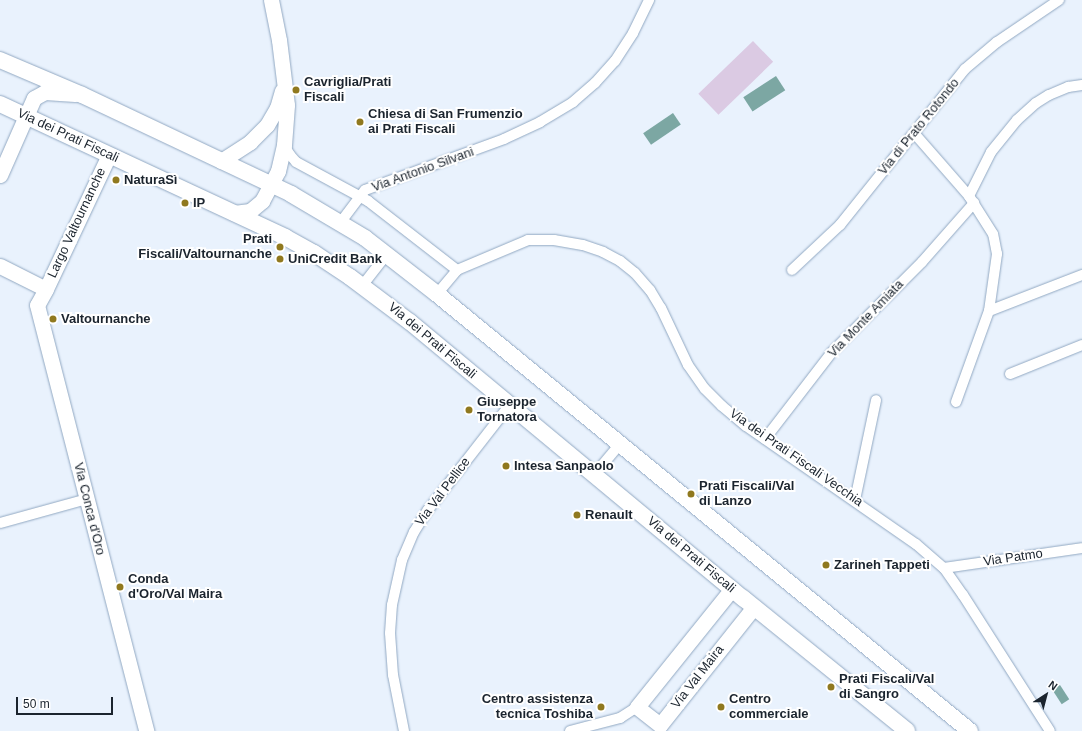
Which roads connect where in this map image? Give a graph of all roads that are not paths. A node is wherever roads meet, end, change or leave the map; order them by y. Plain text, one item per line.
1 (272, 0) edge
2 (649, 0) edge
3 (1059, 0) edge
4 (0, 60) edge
5 (283, 80) junction
6 (1082, 85) edge
7 (82, 95) junction
8 (0, 104) edge
9 (25, 117) junction
10 (914, 134) junction
11 (284, 145) junction
12 (109, 155) junction
13 (221, 161) junction
14 (0, 175) edge
15 (271, 185) junction
16 (359, 196) junction
17 (971, 200) junction
18 (234, 213) junction
19 (340, 223) junction
20 (387, 254) junction
21 (0, 266) edge
22 (457, 270) junction
23 (792, 270) dead end
24 (1082, 275) edge
25 (362, 286) junction
26 (46, 289) junction
27 (437, 294) junction
28 (989, 311) junction
29 (1082, 345) edge
30 (1010, 374) dead end
31 (876, 400) dead end
32 (956, 402) dead end
33 (509, 406) junction
34 (765, 439) junction
35 (620, 444) junction
36 (594, 474) junction
37 (87, 499) junction
38 (855, 500) junction
39 (0, 523) edge
40 (1082, 548) edge
41 (944, 568) junction
42 (732, 589) junction
43 (754, 607) junction
44 (637, 707) junction
45 (661, 728) edge
46 (146, 731) edge
47 (404, 731) edge
48 (570, 731) edge
49 (907, 731) edge
50 (970, 731) edge
51 (1050, 731) edge

1 - 5 street
2 - 16 street, Via Antonio Silvani
3 - 10 street, Via di Prato Rotondo
4 - 7 main road
5 - 11 street
5 - 13 street
6 - 17 street, Via Monte Amiata
7 - 9 street
7 - 13 main road
8 - 9 main road, Via dei Prati Fiscali
9 - 12 main road, Via dei Prati Fiscali
9 - 14 street
10 - 17 street
10 - 23 street, Via di Prato Rotondo
11 - 15 street
11 - 16 street
12 - 18 main road, Via dei Prati Fiscali
12 - 26 street, Largo Valtournanche
13 - 15 main road
15 - 18 street
15 - 19 main road
16 - 19 street, Via Antonio Silvani
16 - 22 street
17 - 28 street
17 - 34 street, Via Monte Amiata
18 - 25 main road, Via dei Prati Fiscali
19 - 20 main road
20 - 25 street
20 - 27 main road
21 - 26 street, Largo Valtournanche
22 - 27 street, Via dei Prati Fiscali Vecchia
22 - 34 street, Via dei Prati Fiscali Vecchia
24 - 28 street
25 - 33 main road, Via dei Prati Fiscali
26 - 37 street, Via Conca d'Oro
27 - 35 main road
28 - 32 street
29 - 30 street
31 - 38 street
33 - 36 main road, Via dei Prati Fiscali
33 - 47 street, Via Val Pellice
34 - 38 street, Via dei Prati Fiscali Vecchia
35 - 36 street
35 - 50 main road
36 - 42 main road, Via dei Prati Fiscali
37 - 39 street
37 - 46 street, Via Conca d'Oro
38 - 41 street, Via dei Prati Fiscali Vecchia
40 - 41 street, Via Patmo
41 - 51 street, Via dei Prati Fiscali Vecchia
42 - 43 main road, Via dei Prati Fiscali
42 - 44 street
43 - 45 street, Via Val Maira
43 - 49 main road, Via dei Prati Fiscali
44 - 45 street, Via Val Maira
44 - 48 street

